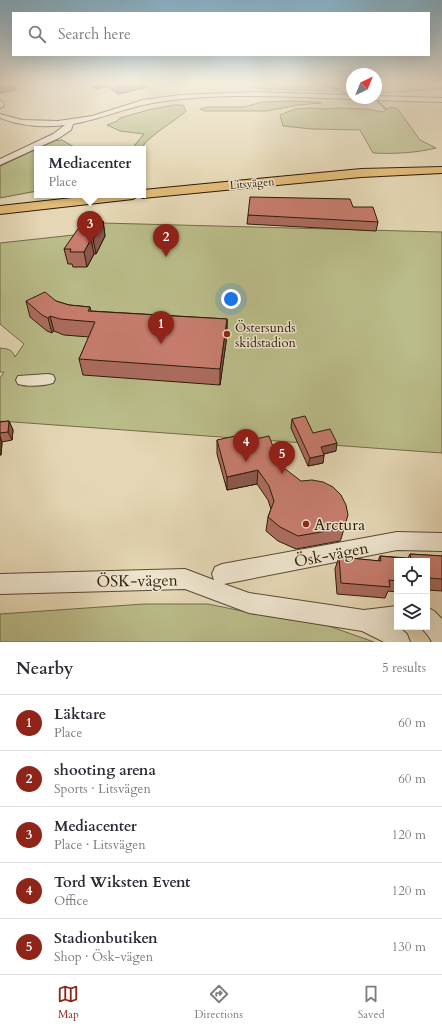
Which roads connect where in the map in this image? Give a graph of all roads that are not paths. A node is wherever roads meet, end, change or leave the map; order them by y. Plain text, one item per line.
1 (108, 113) edge
2 (0, 116) edge
3 (70, 122) junction
4 (34, 146) edge
5 (34, 146) edge
6 (0, 162) edge
7 (442, 170) edge
8 (146, 194) edge
9 (106, 198) edge
10 (0, 210) edge
11 (48, 379) dead end
12 (23, 380) dead end
13 (442, 542) edge
14 (222, 574) dead end
15 (0, 584) edge
16 (394, 618) edge
17 (364, 621) junction
18 (430, 621) edge
19 (442, 640) edge
20 (399, 642) edge

1 - 3 street
2 - 3 street
3 - 5 street
4 - 6 street
7 - 8 main road, Litsvägen
9 - 10 main road
11 - 12 street
13 - 14 street, Ösk-vägen
15 - 17 street, ÖSK-vägen
16 - 17 street, ÖSK-vägen
17 - 20 street, ÖSK-vägen
18 - 19 street

